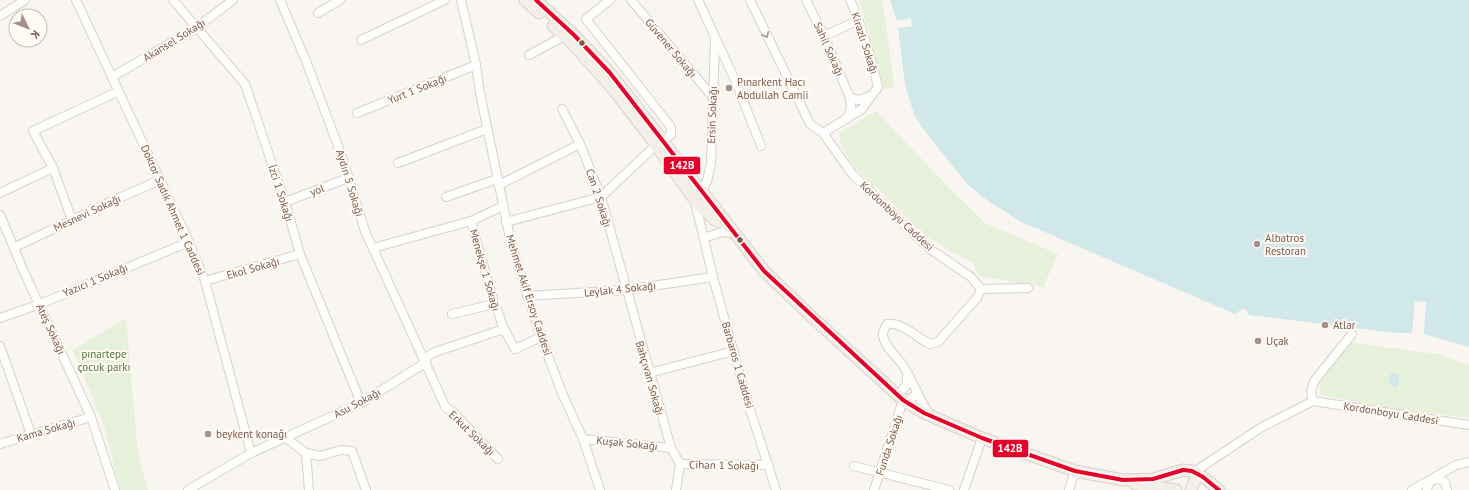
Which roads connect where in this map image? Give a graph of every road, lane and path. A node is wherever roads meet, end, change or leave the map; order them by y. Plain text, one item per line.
1 (24, 0) edge
2 (76, 0) edge
3 (173, 0) edge
4 (233, 0) edge
5 (280, 0) edge
6 (340, 0) edge
7 (445, 0) edge
8 (461, 0) edge
9 (525, 0) edge
10 (536, 0) edge
11 (610, 0) edge
12 (631, 0) edge
13 (698, 0) edge
14 (750, 0) edge
15 (806, 0) edge
16 (850, 0) edge
17 (318, 13) dead end
18 (0, 16) edge
19 (859, 20) junction
20 (196, 28) junction
21 (564, 36) junction
22 (824, 36) junction
23 (715, 37) junction
24 (361, 40) dead end
25 (529, 55) dead end
26 (476, 65) junction
27 (112, 77) junction
28 (119, 91) junction
29 (712, 96) junction
30 (870, 96) junction
31 (850, 98) junction
32 (562, 109) dead end
33 (357, 113) dead end
34 (847, 120) junction
35 (487, 129) junction
36 (823, 133) junction
37 (659, 142) junction
38 (580, 144) junction
39 (761, 146) dead end
40 (398, 163) dead end
41 (53, 168) junction
42 (348, 178) junction
43 (160, 180) junction
44 (498, 182) junction
45 (0, 193) edge
46 (698, 196) junction
47 (446, 197) dead end
48 (601, 197) junction
49 (285, 202) junction
50 (503, 206) junction
51 (0, 215) edge
52 (72, 220) junction
53 (471, 221) junction
54 (506, 222) junction
55 (726, 224) junction
56 (734, 233) junction
57 (715, 234) junction
58 (704, 238) junction
59 (189, 242) junction
60 (15, 247) junction
61 (373, 248) junction
62 (300, 254) junction
63 (713, 277) junction
64 (205, 281) junction
65 (1028, 288) dead end
66 (981, 289) junction
67 (626, 290) junction
68 (527, 296) junction
69 (40, 304) junction
70 (494, 304) junction
71 (452, 314) dead end
72 (0, 318) edge
73 (504, 329) junction
74 (1352, 334) dead end
75 (541, 337) junction
76 (0, 346) edge
77 (734, 351) junction
78 (425, 363) junction
79 (649, 373) junction
80 (907, 374) junction
81 (916, 394) junction
82 (901, 398) junction
83 (1312, 401) junction
84 (362, 403) junction
85 (930, 416) junction
86 (92, 417) junction
87 (1469, 425) edge
88 (31, 434) junction
89 (286, 438) junction
90 (982, 438) junction
91 (583, 439) junction
92 (0, 444) edge
93 (671, 448) junction
94 (252, 453) junction
95 (306, 453) junction
96 (498, 459) dead end
97 (1469, 462) edge
98 (680, 464) junction
99 (769, 465) junction
100 (854, 466) dead end
101 (1075, 471) junction
102 (1175, 472) junction
103 (1195, 472) junction
104 (880, 474) junction
105 (1433, 479) junction
106 (1123, 480) junction
107 (115, 490) edge
108 (188, 490) edge
109 (309, 490) edge
110 (366, 490) edge
111 (600, 490) edge
112 (676, 490) edge
113 (776, 490) edge
114 (874, 490) edge
115 (949, 490) edge
116 (964, 490) edge
117 (1069, 490) edge
118 (1172, 490) edge
119 (1191, 490) edge
120 (1219, 490) edge
121 (1412, 490) edge
122 (1427, 490) edge
123 (1446, 490) edge

1 - 18 street
2 - 27 street, Doktor Sadık Ahmet 1 Caddesi
3 - 20 street, İzci 1 Sokağı
4 - 20 street, Akansel Sokağı
5 - 42 street, Aydın 5 Sokağı
6 - 17 street
7 - 24 street
8 - 26 street, Mehmet Akif Ersoy Caddesi
9 - 21 main road
10 - 37 main road
11 - 37 street
12 - 29 street, Güvener Sokağı
13 - 23 street
14 -> 36 street, Kordonboyu Caddesi
15 - 22 street, Sahil Sokağı
16 - 19 street, Kirazlı Sokağı
19 - 22 street
19 - 30 street, Kirazlı Sokağı
20 - 27 street, Akansel Sokağı
20 - 49 street, İzci 1 Sokağı
21 - 25 street
21 - 37 main road
22 - 31 street, Sahil Sokağı
23 - 29 street, Ersin Sokağı
23 - 39 street
26 - 33 street, Yurt 1 Sokağı
26 - 35 street, Mehmet Akif Ersoy Caddesi
27 - 28 street, Doktor Sadık Ahmet 1 Caddesi
28 - 41 street
28 - 43 street, Doktor Sadık Ahmet 1 Caddesi
29 - 46 street, Ersin Sokağı
30 - 31 street
30 - 34 street
31 - 34 street
32 - 38 street, Can 2 Sokağı
34 - 36 street
35 - 40 street
35 - 44 street, Mehmet Akif Ersoy Caddesi
36 - 66 street, Kordonboyu Caddesi
37 - 46 main road
37 - 48 street
38 - 44 street
38 - 48 street, Can 2 Sokağı
41 - 45 street
41 - 52 street
42 - 49 street, yol
42 - 61 street, Aydın 5 Sokağı
43 - 52 street, Mesnevi Sokağı
43 - 59 street, Doktor Sadık Ahmet 1 Caddesi
44 - 47 street
44 - 50 street, Mehmet Akif Ersoy Caddesi
46 - 55 main road
46 - 58 street, Barbaros 1 Caddesi
48 - 54 street
48 - 67 street, Can 2 Sokağı
49 - 62 street, İzci 1 Sokağı
50 - 53 street, Menekşe 1 Sokağı
50 - 54 street, Mehmet Akif Ersoy Caddesi
51 - 60 street, Ateş Sokağı
52 - 60 street, Mesnevi Sokağı
53 - 61 street
53 - 70 street, Menekşe 1 Sokağı
54 - 68 street, Mehmet Akif Ersoy Caddesi
55 - 56 main road
55 - 57 street
56 - 57 street
56 - 82 main road
57 - 58 street
58 - 63 street, Barbaros 1 Caddesi
59 - 64 street, Doktor Sadık Ahmet 1 Caddesi
59 - 69 street, Yazıcı 1 Sokağı
60 - 69 street, Ateş Sokağı
61 - 78 street, Aydın 5 Sokağı
62 - 64 street, Ekol Sokağı
62 - 84 street, İzci 1 Sokağı
63 - 67 street, Leylak 4 Sokağı
63 - 77 street, Barbaros 1 Caddesi
64 - 94 street, Doktor Sadık Ahmet 1 Caddesi
65 - 66 street
66 - 80 street
67 - 68 street, Leylak 4 Sokağı
67 - 79 street, Bahçıvan Sokağı
68 - 75 street, Mehmet Akif Ersoy Caddesi
69 - 72 street, Yazıcı 1 Sokağı
69 - 86 street, Ateş Sokağı
70 - 71 street
70 - 73 street, Menekşe 1 Sokağı
73 - 75 street, Menekşe 1 Sokağı
73 - 78 street, Asu Sokağı
74 - 83 street
75 - 91 street, Mehmet Akif Ersoy Caddesi
76 - 88 street
77 - 79 street
77 - 99 street, Barbaros 1 Caddesi
78 - 84 street, Asu Sokağı
78 - 96 street, Erkut Sokağı
79 - 93 street, Bahçıvan Sokağı
80 - 81 street
80 - 82 street, Funda Sokağı
81 - 82 street
81 - 85 street
82 - 85 main road
82 - 104 street, Funda Sokağı
83 - 87 street, Kordonboyu Caddesi
83 - 103 street
84 - 89 street, Asu Sokağı
85 - 90 main road
86 - 88 street, Kama Sokağı
86 - 107 street, Ateş Sokağı
88 - 92 street, Kama Sokağı
89 - 94 street, Asu Sokağı
89 - 95 street
90 - 101 main road
90 - 116 street
91 - 93 street, Kuşak Sokağı
91 - 111 street, Mehmet Akif Ersoy Caddesi
93 - 98 street, Bahçıvan Sokağı
94 - 108 street, Asu Sokağı
95 - 109 street
95 - 110 street
97 - 105 street
98 - 99 street, Cihan 1 Sokağı
98 - 112 street
99 - 113 street, Barbaros 1 Caddesi
100 - 104 street
101 - 106 main road
101 - 117 street
102 - 103 main road
102 - 106 main road
102 - 118 main road
103 - 119 main road
103 - 120 main road
104 - 114 street, Funda Sokağı
104 - 115 street
105 - 121 street
105 - 122 street
105 - 123 street
106 - 118 main road

